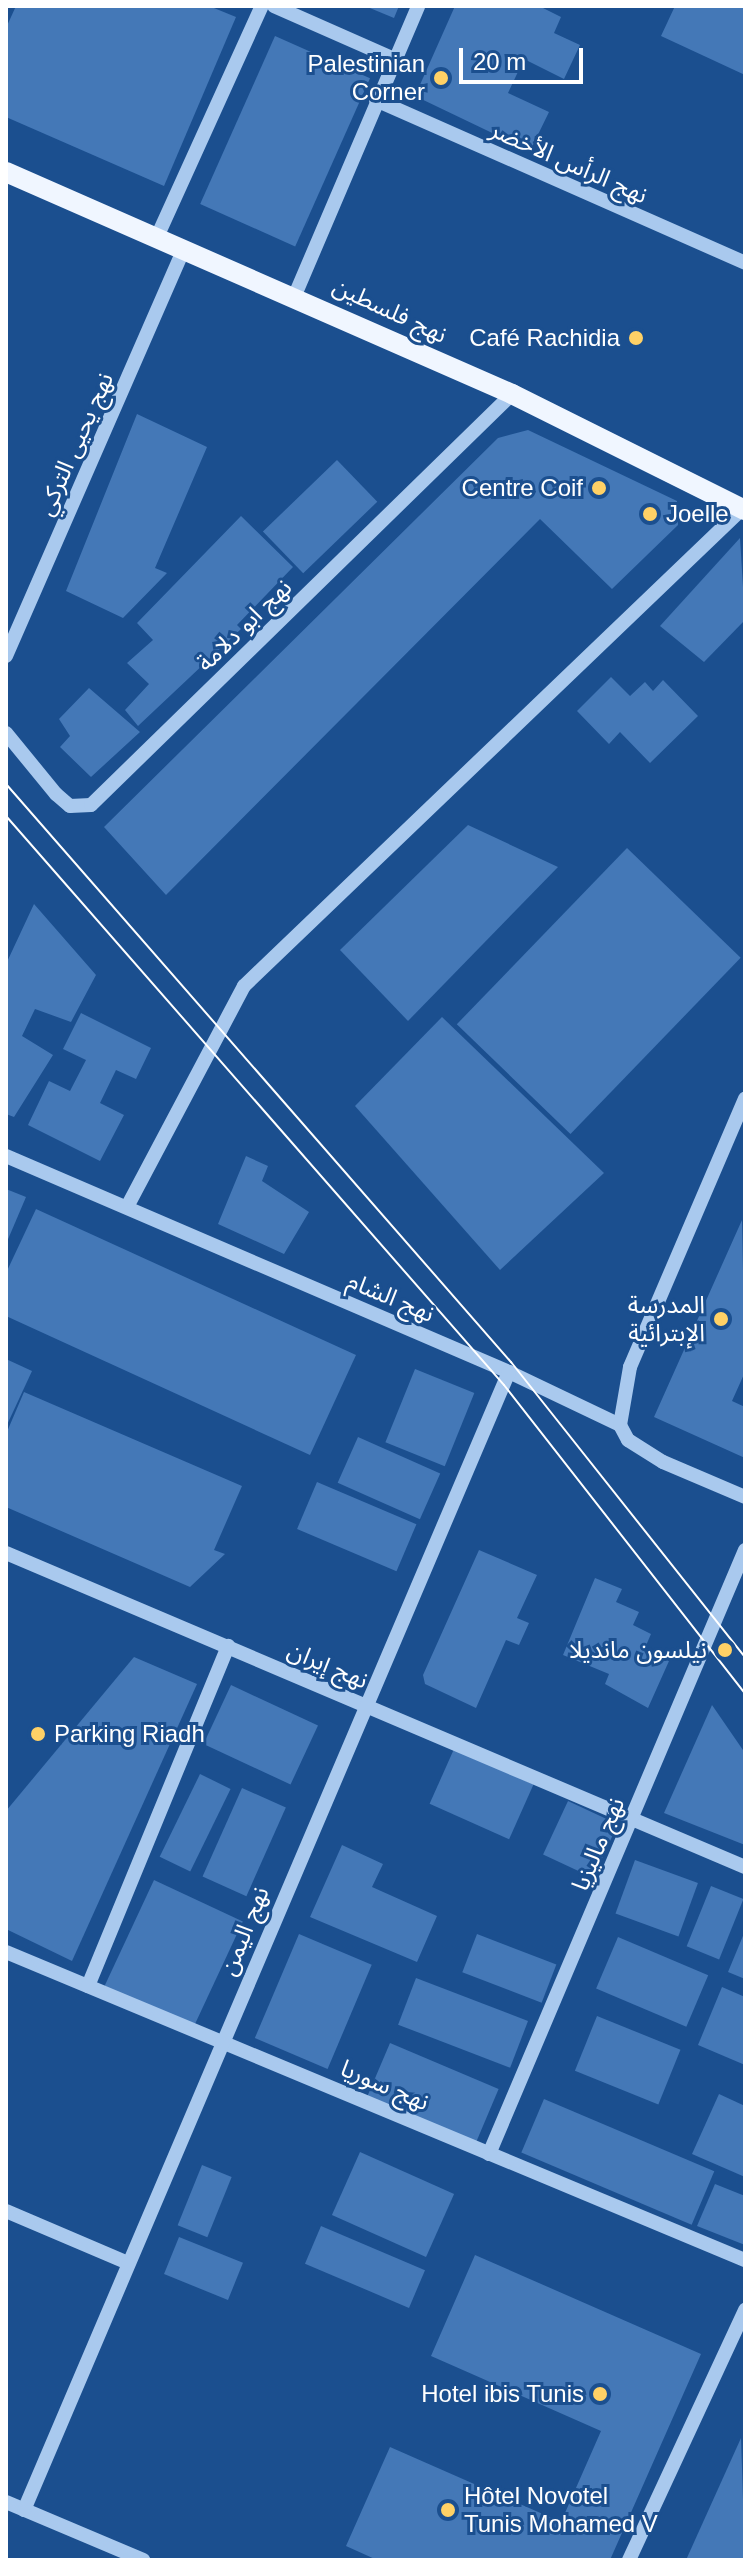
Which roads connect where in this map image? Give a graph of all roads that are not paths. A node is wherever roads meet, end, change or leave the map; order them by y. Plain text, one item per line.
1 (262, 6) edge
2 (274, 6) edge
3 (418, 6) edge
4 (394, 59) junction
5 (376, 100) junction
6 (6, 172) edge
7 (157, 237) junction
8 (184, 249) junction
9 (745, 263) edge
10 (295, 295) junction
11 (512, 394) junction
12 (743, 510) edge
13 (6, 656) edge
14 (6, 733) edge
15 (745, 1099) edge
16 (6, 1156) edge
17 (127, 1207) junction
18 (509, 1372) junction
19 (620, 1425) junction
20 (745, 1497) edge
21 (745, 1550) edge
22 (6, 1553) edge
23 (228, 1646) junction
24 (362, 1704) junction
25 (633, 1817) junction
26 (745, 1867) edge
27 (6, 1952) edge
28 (88, 1986) junction
29 (223, 2040) junction
30 (489, 2154) junction
31 (6, 2211) edge
32 (745, 2260) edge
33 (128, 2263) junction
34 (745, 2310) edge
35 (6, 2502) edge
36 (24, 2510) junction
37 (143, 2560) edge
38 (629, 2560) edge

1 - 7 street
2 - 4 street
3 - 4 street
4 - 5 street
5 - 9 street, نهج الرأس الأخضر
5 - 10 street
6 - 7 main road, نهج فلسطين
7 - 8 main road, نهج فلسطين
8 - 10 main road, نهج فلسطين
8 - 13 street, نهج يحيى التركي
10 - 11 main road, نهج فلسطين
11 - 12 main road, نهج فلسطين
11 - 14 street, نهج ابو دلامة
12 - 17 street
15 - 19 street
16 - 17 street, نهج الشام
17 - 18 street, نهج الشام
18 - 19 street, نهج الشام
18 - 24 street, نهج اليمن
19 - 20 street, نهج الشام
21 - 25 street, نهج ماليزيا
22 - 23 street, نهج إيران
23 - 24 street, نهج إيران
23 - 28 street
24 - 25 street, نهج إيران
24 - 29 street, نهج اليمن
25 - 26 street, نهج إيران
25 - 30 street, نهج ماليزيا
27 - 28 street, نهج سوريا
28 - 29 street, نهج سوريا
29 - 30 street, نهج سوريا
29 - 33 street, نهج اليمن
30 - 32 street, نهج سوريا
31 - 33 street
33 - 36 street, نهج اليمن
34 - 38 street
35 - 36 street
36 - 37 street

